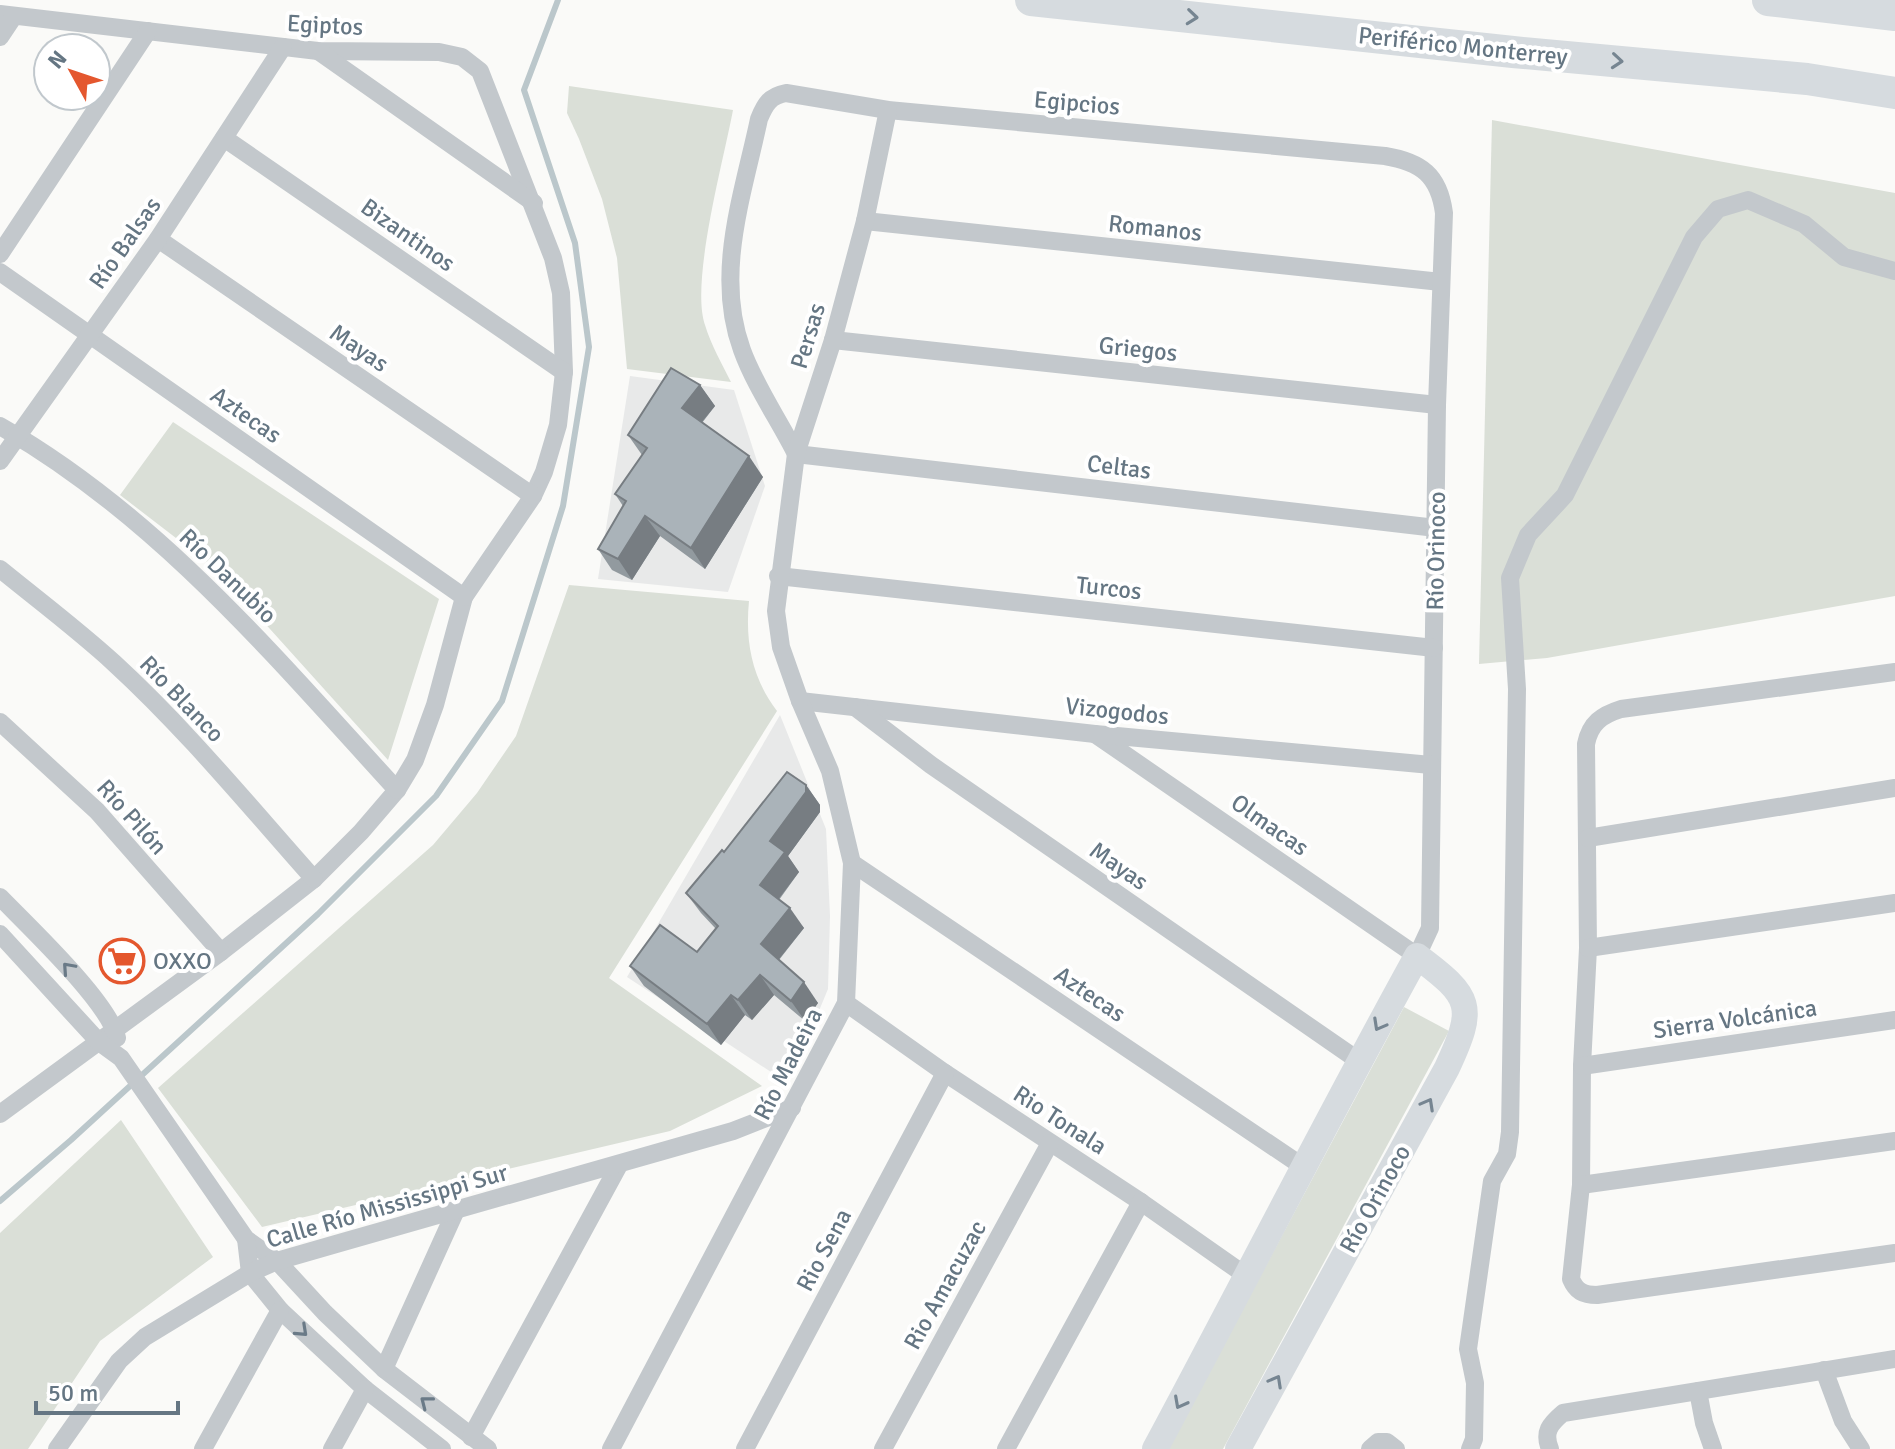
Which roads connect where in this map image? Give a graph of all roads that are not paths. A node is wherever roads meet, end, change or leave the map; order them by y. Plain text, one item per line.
1 (1031, 0) edge
2 (1768, 0) edge
3 (7, 15) edge
4 (1895, 15) edge
5 (148, 31) junction
6 (0, 37) edge
7 (283, 47) junction
8 (318, 51) junction
9 (1895, 93) edge
10 (888, 110) junction
11 (224, 138) junction
12 (1405, 159) joint
13 (534, 203) junction
14 (865, 221) junction
15 (158, 239) junction
16 (0, 254) edge
17 (1895, 271) edge
18 (0, 272) edge
19 (1441, 282) junction
20 (90, 335) junction
21 (833, 340) junction
22 (564, 372) junction
23 (1437, 405) junction
24 (0, 426) edge
25 (18, 435) junction
26 (796, 454) junction
27 (0, 461) edge
28 (533, 496) junction
29 (1436, 528) junction
30 (0, 569) edge
31 (778, 576) junction
32 (464, 597) junction
33 (1434, 648) junction
34 (1895, 672) edge
35 (800, 701) junction
36 (855, 707) junction
37 (0, 722) edge
38 (1095, 734) junction
39 (1431, 765) junction
40 (1895, 788) edge
41 (397, 790) junction
42 (1588, 838) junction
43 (852, 863) junction
44 (314, 879) junction
45 (0, 897) edge
46 (1895, 903) edge
47 (0, 934) edge
48 (1588, 948) junction
49 (221, 952) junction
50 (1417, 956) junction
51 (846, 1003) junction
52 (1895, 1020) edge
53 (115, 1030) junction
54 (99, 1042) junction
55 (1359, 1061) junction
56 (125, 1064) junction
57 (1582, 1066) junction
58 (945, 1073) junction
59 (792, 1108) junction
60 (0, 1114) edge
61 (1895, 1141) edge
62 (1050, 1143) junction
63 (619, 1165) junction
64 (1302, 1166) junction
65 (1581, 1185) junction
66 (1141, 1202) junction
67 (456, 1210) junction
68 (246, 1239) junction
69 (1895, 1253) edge
70 (277, 1261) junction
71 (250, 1273) junction
72 (1248, 1277) junction
73 (280, 1310) junction
74 (1895, 1359) edge
75 (384, 1369) junction
76 (1824, 1370) junction
77 (365, 1389) junction
78 (1698, 1391) junction
79 (471, 1437) junction
80 (57, 1449) edge
81 (203, 1449) edge
82 (332, 1449) edge
83 (442, 1449) edge
84 (488, 1449) edge
85 (611, 1449) edge
86 (745, 1449) edge
87 (883, 1449) edge
88 (1006, 1449) edge
89 (1155, 1449) edge
90 (1238, 1449) edge
91 (1370, 1449) edge
92 (1396, 1449) edge
93 (1470, 1449) edge
94 (1550, 1449) edge
95 (1713, 1449) edge
96 (1861, 1449) edge

1 -> 9 highway, Periférico Monterrey
2 - 4 highway
3 - 5 street, Egiptos
3 - 6 street
5 - 7 street, Egiptos
5 - 16 street
7 - 8 street, Egiptos
7 - 11 street, Río Balsas
8 - 13 street
8 - 13 street, Egiptos
10 - 12 street, Egipcios
10 - 14 street, Persas
10 - 26 street, Egipcios
11 - 15 street, Río Balsas
11 - 22 street, Bizantinos
12 - 19 street, Río Orinoco
13 - 22 street, Egiptos
14 - 19 street, Romanos
14 - 21 street, Persas
15 - 20 street, Río Balsas
15 - 28 street, Mayas
17 - 93 street
18 - 20 street, Aztecas
19 - 23 street, Río Orinoco
20 - 25 street, Río Balsas
20 - 32 street, Aztecas
21 - 23 street, Griegos
21 - 26 street, Persas
22 - 28 street, Egiptos
23 - 29 street, Río Orinoco
24 - 25 street, Río Danubio
25 - 27 street, Río Balsas
25 - 41 street, Río Danubio
26 - 29 street, Celtas
26 - 31 street, Persas
28 - 32 street, Egiptos
29 - 33 street, Río Orinoco
30 - 44 street, Río Blanco
31 - 33 street, Turcos
31 - 35 street, Río Madeira
32 - 41 street, Egiptos
33 - 39 street, Río Orinoco
34 - 42 street
35 - 36 street, Vizogodos
35 - 43 street, Río Madeira
36 - 38 street, Vizogodos
36 - 55 street, Mayas
37 - 49 street, Río Pilón
38 - 39 street, Vizogodos
38 - 50 street, Olmacas
39 - 50 street, Río Orinoco
40 - 42 street
41 - 44 street, Egiptos
42 - 48 street
43 - 51 street, Río Madeira
43 - 64 street, Aztecas
44 - 49 street, Egiptos
53 -> 45 street
46 - 48 street
47 - 54 street
48 - 57 street
49 - 53 street, Egiptos
50 -> 55 street, Río Orinoco
90 -> 50 street, Río Orinoco
51 - 58 street, Rio Tonala
51 - 59 street, Río Madeira
52 - 57 street, Sierra Volcánica
53 - 54 street, Egiptos
53 - 56 street
54 - 56 street
54 - 60 street, Egiptos
55 - 64 street, Río Orinoco
56 - 68 street
57 - 65 street
58 - 62 street, Rio Tonala
58 - 86 street, Rio Sena
59 - 63 street, Calle Río Mississippi Sur
59 - 85 street, Río Madeira
61 - 65 street
62 - 66 street, Rio Tonala
62 - 87 street, Rio Amacuzac
63 - 67 street, Calle Río Mississippi Sur
63 - 79 street
64 - 72 street, Río Orinoco
65 - 69 street
66 - 72 street, Rio Tonala
66 - 88 street
67 - 70 street, Calle Río Mississippi Sur
67 - 75 street
68 - 70 street
68 - 71 street
70 - 71 street, Calle Río Mississippi Sur
70 - 75 street
71 - 73 street
71 - 80 street, Calle Río Mississippi Sur
72 -> 89 street, Río Orinoco
73 -> 77 street
73 - 81 street
74 - 76 street
79 -> 75 street
76 - 78 street
76 - 96 street
77 - 82 street
77 - 83 street
78 - 94 street
78 - 95 street
79 - 84 street
91 - 92 street

